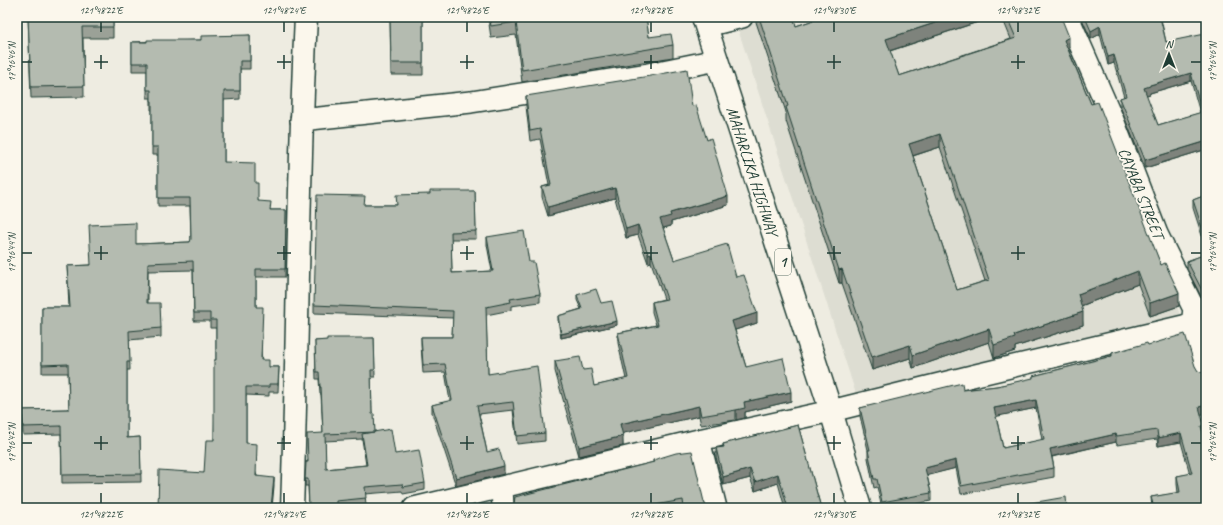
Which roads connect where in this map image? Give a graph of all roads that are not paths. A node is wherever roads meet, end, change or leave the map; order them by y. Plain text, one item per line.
1 (306, 17) edge
2 (742, 17) edge
3 (1068, 17) edge
4 (704, 21) edge
5 (717, 60) junction
6 (301, 120) junction
7 (1198, 313) edge
8 (1206, 370) edge
9 (831, 411) junction
10 (700, 440) junction
11 (502, 487) junction
12 (292, 508) edge
13 (414, 508) edge
14 (504, 508) edge
15 (716, 508) edge
16 (860, 508) edge

1 - 6 main road
2 - 4 street
3 - 7 street, CAYABA STREET
4 - 5 main road, MAHARLIKA HIGHWAY / 1
5 - 6 street
5 - 9 main road, MAHARLIKA HIGHWAY / 1
6 - 12 main road
7 - 8 street, CAYABA STREET
7 - 9 street
9 - 10 street
9 - 16 main road, MAHARLIKA HIGHWAY / 1
10 - 11 street
10 - 15 street
11 - 13 street
11 - 14 street

